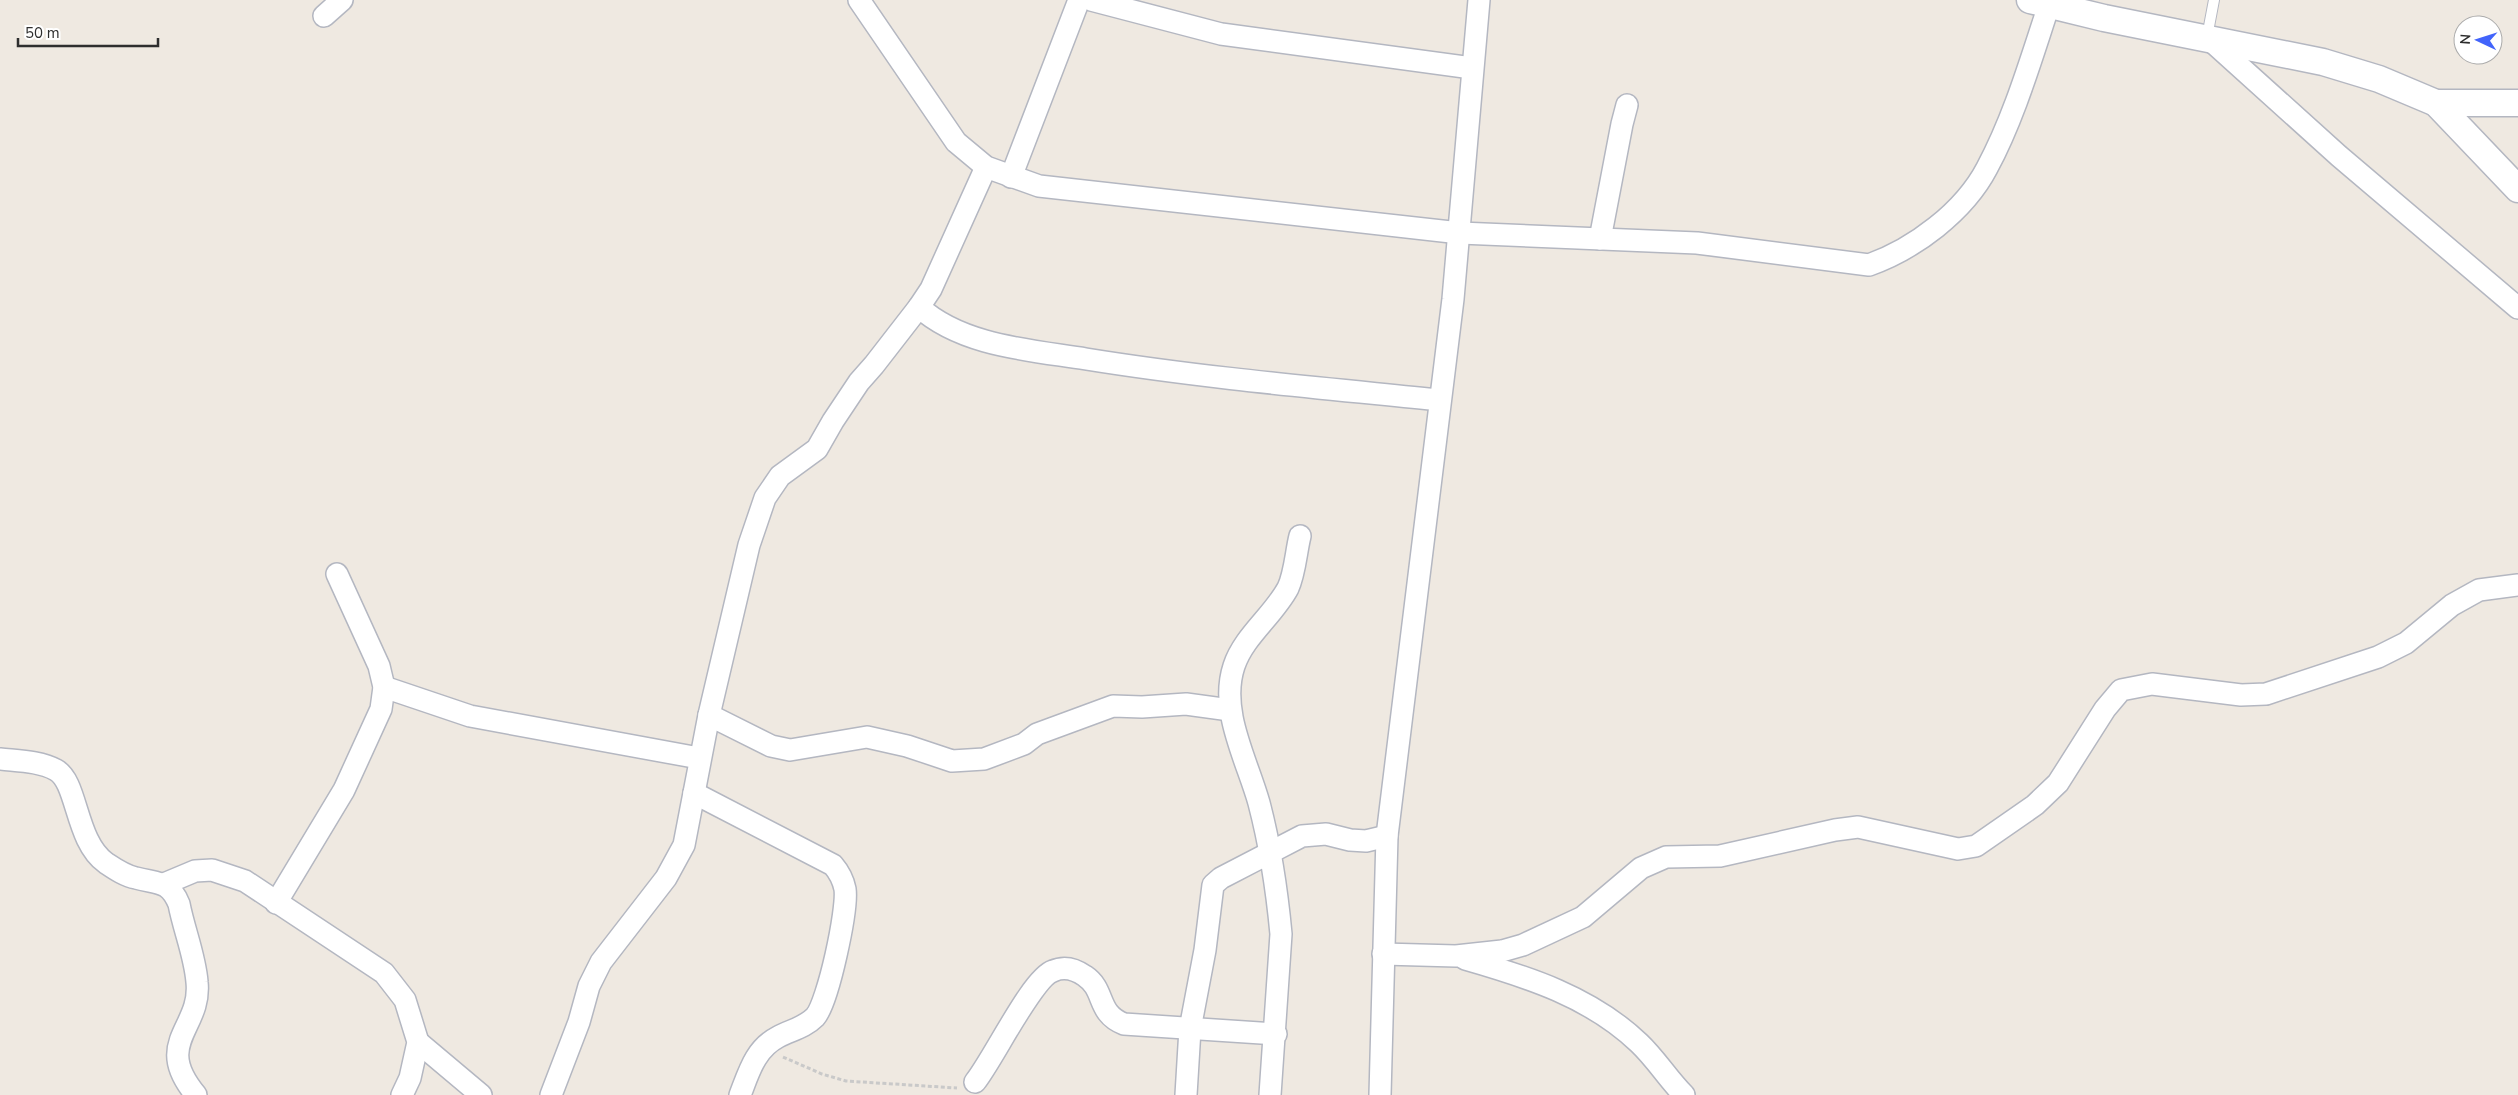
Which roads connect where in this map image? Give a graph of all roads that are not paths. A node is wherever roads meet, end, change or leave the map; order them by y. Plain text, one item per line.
1 (342, 0) edge
2 (858, 0) edge
3 (1080, 0) edge
4 (1091, 0) edge
5 (1480, 0) edge
6 (2214, 0) edge
7 (2040, 2) edge
8 (324, 16) dead end
9 (2207, 37) junction
10 (1472, 68) junction
11 (2436, 103) junction
12 (2518, 103) edge
13 (1628, 105) dead end
14 (986, 167) junction
15 (1011, 177) junction
16 (2518, 189) edge
17 (1460, 233) junction
18 (1600, 239) junction
19 (918, 307) junction
20 (2518, 308) edge
21 (1440, 400) junction
22 (1300, 536) dead end
23 (337, 574) dead end
24 (2518, 585) edge
25 (384, 687) junction
26 (1230, 710) junction
27 (709, 715) junction
28 (699, 758) junction
29 (0, 759) edge
30 (694, 793) junction
31 (1387, 836) junction
32 (1268, 854) junction
33 (164, 884) junction
34 (276, 903) junction
35 (1383, 954) junction
36 (1456, 956) junction
37 (1190, 1029) junction
38 (1276, 1034) junction
39 (418, 1042) junction
40 (975, 1082) road end
41 (196, 1095) edge
42 (402, 1095) edge
43 (481, 1095) edge
44 (551, 1095) edge
45 (740, 1095) edge
46 (1186, 1095) edge
47 (1270, 1095) edge
48 (1380, 1095) edge
49 (1684, 1095) edge

1 - 8 street
2 - 14 street
3 - 15 street
4 - 10 street
5 - 10 street
6 - 9 lane
7 - 9 street
7 - 18 street
9 - 11 street
9 - 20 street
10 - 17 street
11 - 12 street
11 - 16 street
13 - 18 street
14 - 15 street
14 - 19 street
15 - 17 street
17 - 18 street
17 - 21 street
19 - 21 street
19 - 27 street
21 - 31 street
22 - 26 street
23 - 25 street
24 - 36 street
25 - 28 street
25 - 34 street
26 - 27 street
26 - 32 street
27 - 28 street
28 - 30 street
29 - 33 street
30 - 44 street
30 - 45 street
31 - 32 street
31 - 35 street
32 - 37 street
32 - 38 street
33 - 34 street
33 - 41 street
34 - 39 street
35 - 36 street
35 - 48 street
36 - 49 street
37 - 38 street
37 - 40 street
37 - 46 street
38 - 47 street
39 - 42 street
39 - 43 street

